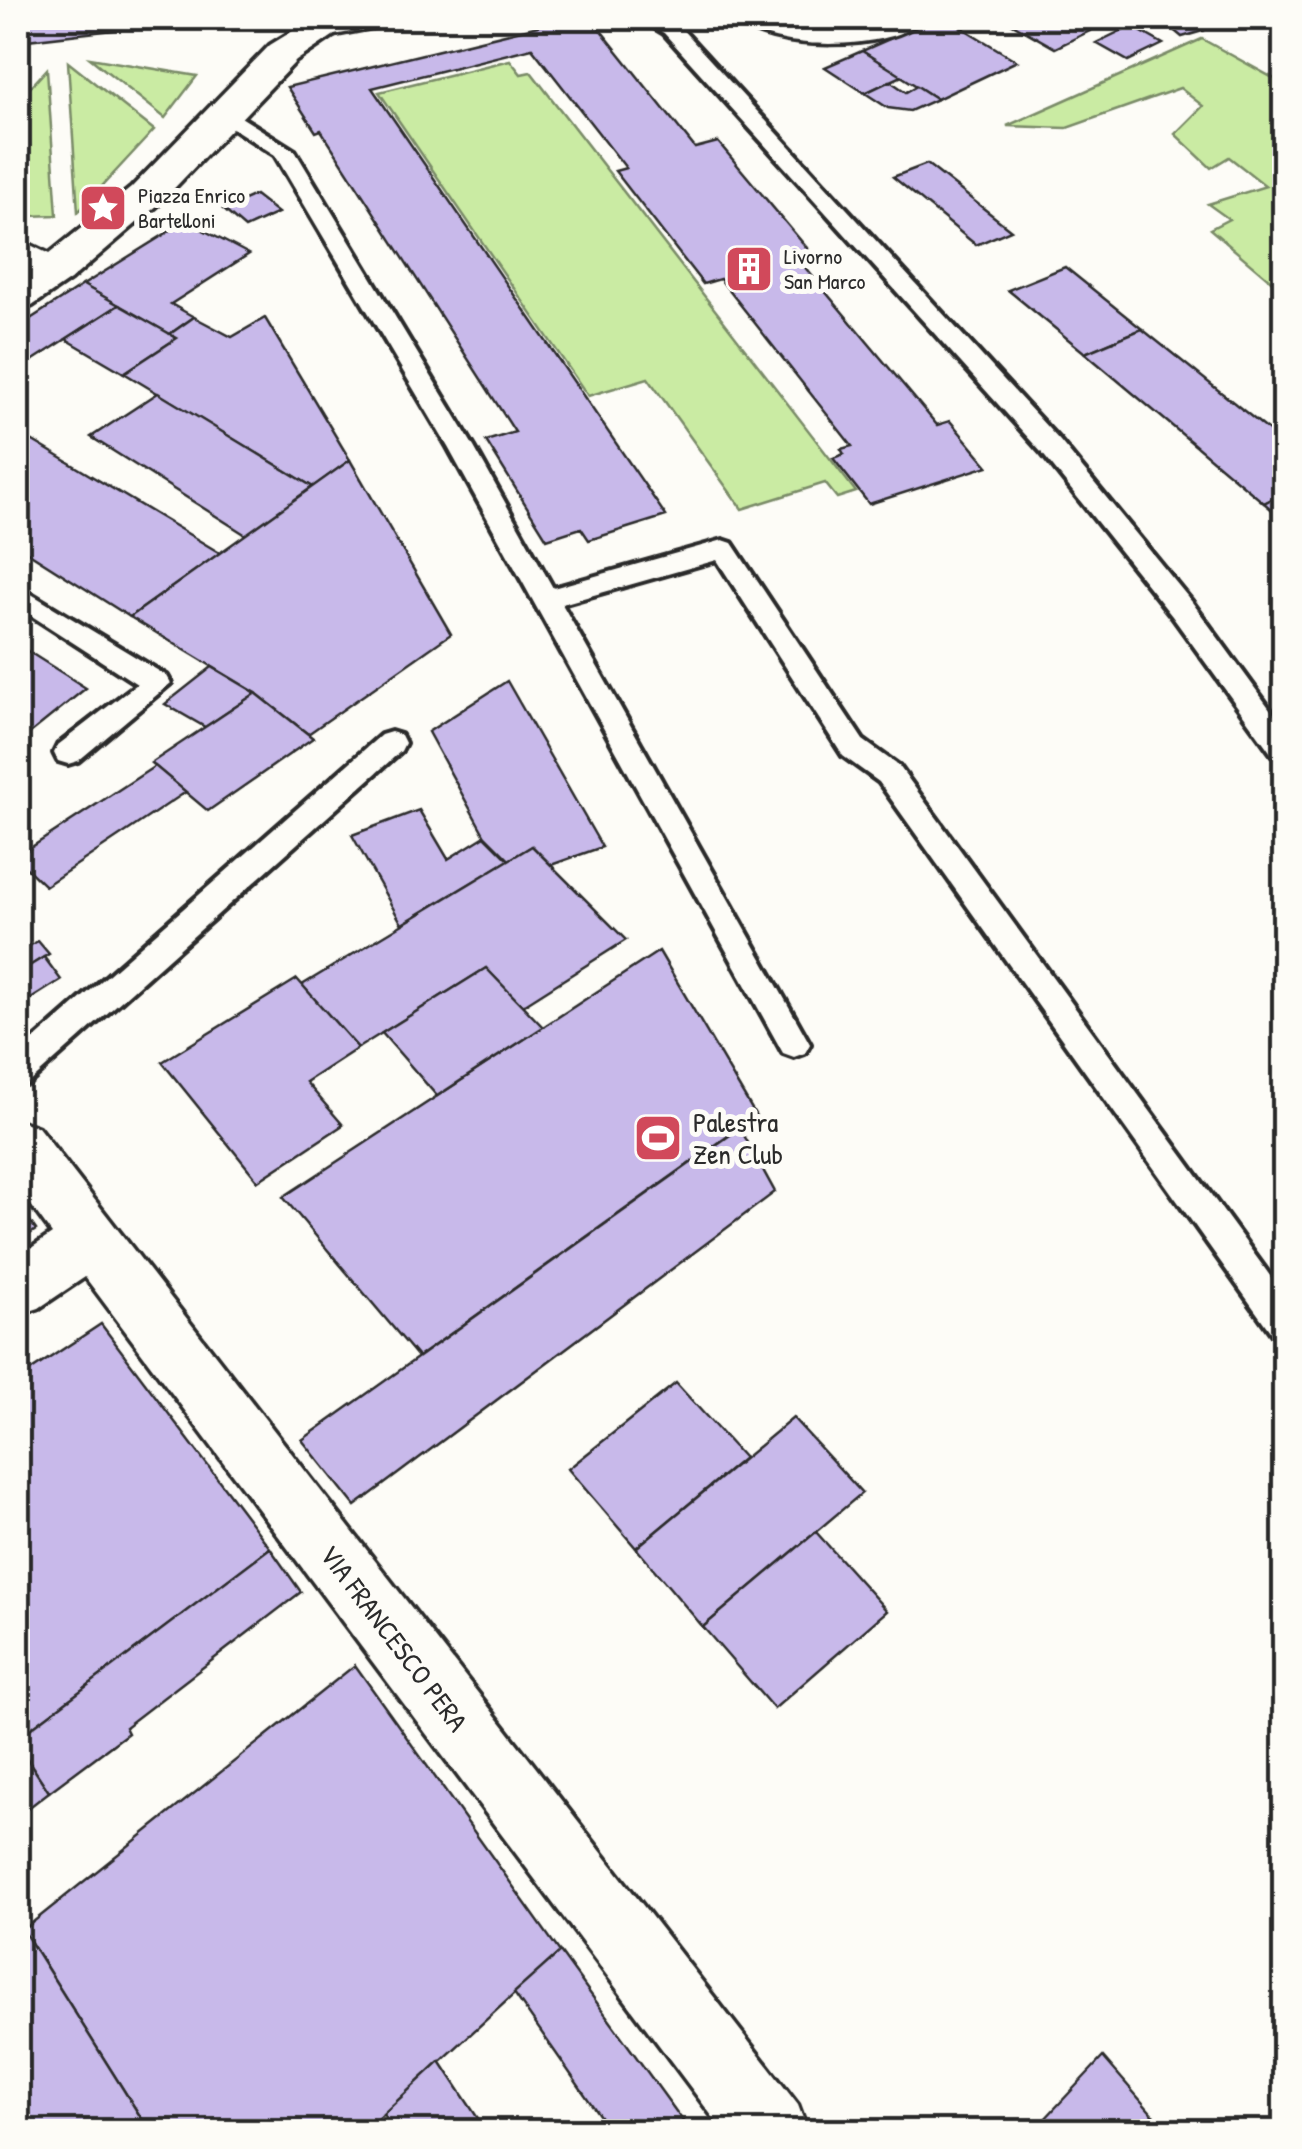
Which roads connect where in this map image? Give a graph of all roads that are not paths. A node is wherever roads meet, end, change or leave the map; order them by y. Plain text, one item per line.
1 (374, 18) edge
2 (649, 18) edge
3 (754, 18) edge
4 (906, 18) edge
5 (320, 20) edge
6 (225, 113) junction
7 (18, 251) edge
8 (56, 272) junction
9 (18, 298) edge
10 (18, 594) edge
11 (544, 600) junction
12 (392, 744) dead end
13 (1284, 749) edge
14 (68, 753) dead end
15 (794, 1044) dead end
16 (18, 1074) edge
17 (18, 1144) edge
18 (91, 1240) junction
19 (18, 1289) edge
20 (1284, 1323) edge
21 (771, 2132) edge

1 - 5 street
2 - 13 lane
3 - 4 street
5 - 6 street
6 - 8 street
6 - 11 lane
7 - 8 street
8 - 9 street
10 - 14 lane
11 - 15 lane
11 - 20 lane
12 - 16 lane
17 - 18 street, VIA FRANCESCO PERA
18 - 19 street
18 - 21 street, VIA FRANCESCO PERA

